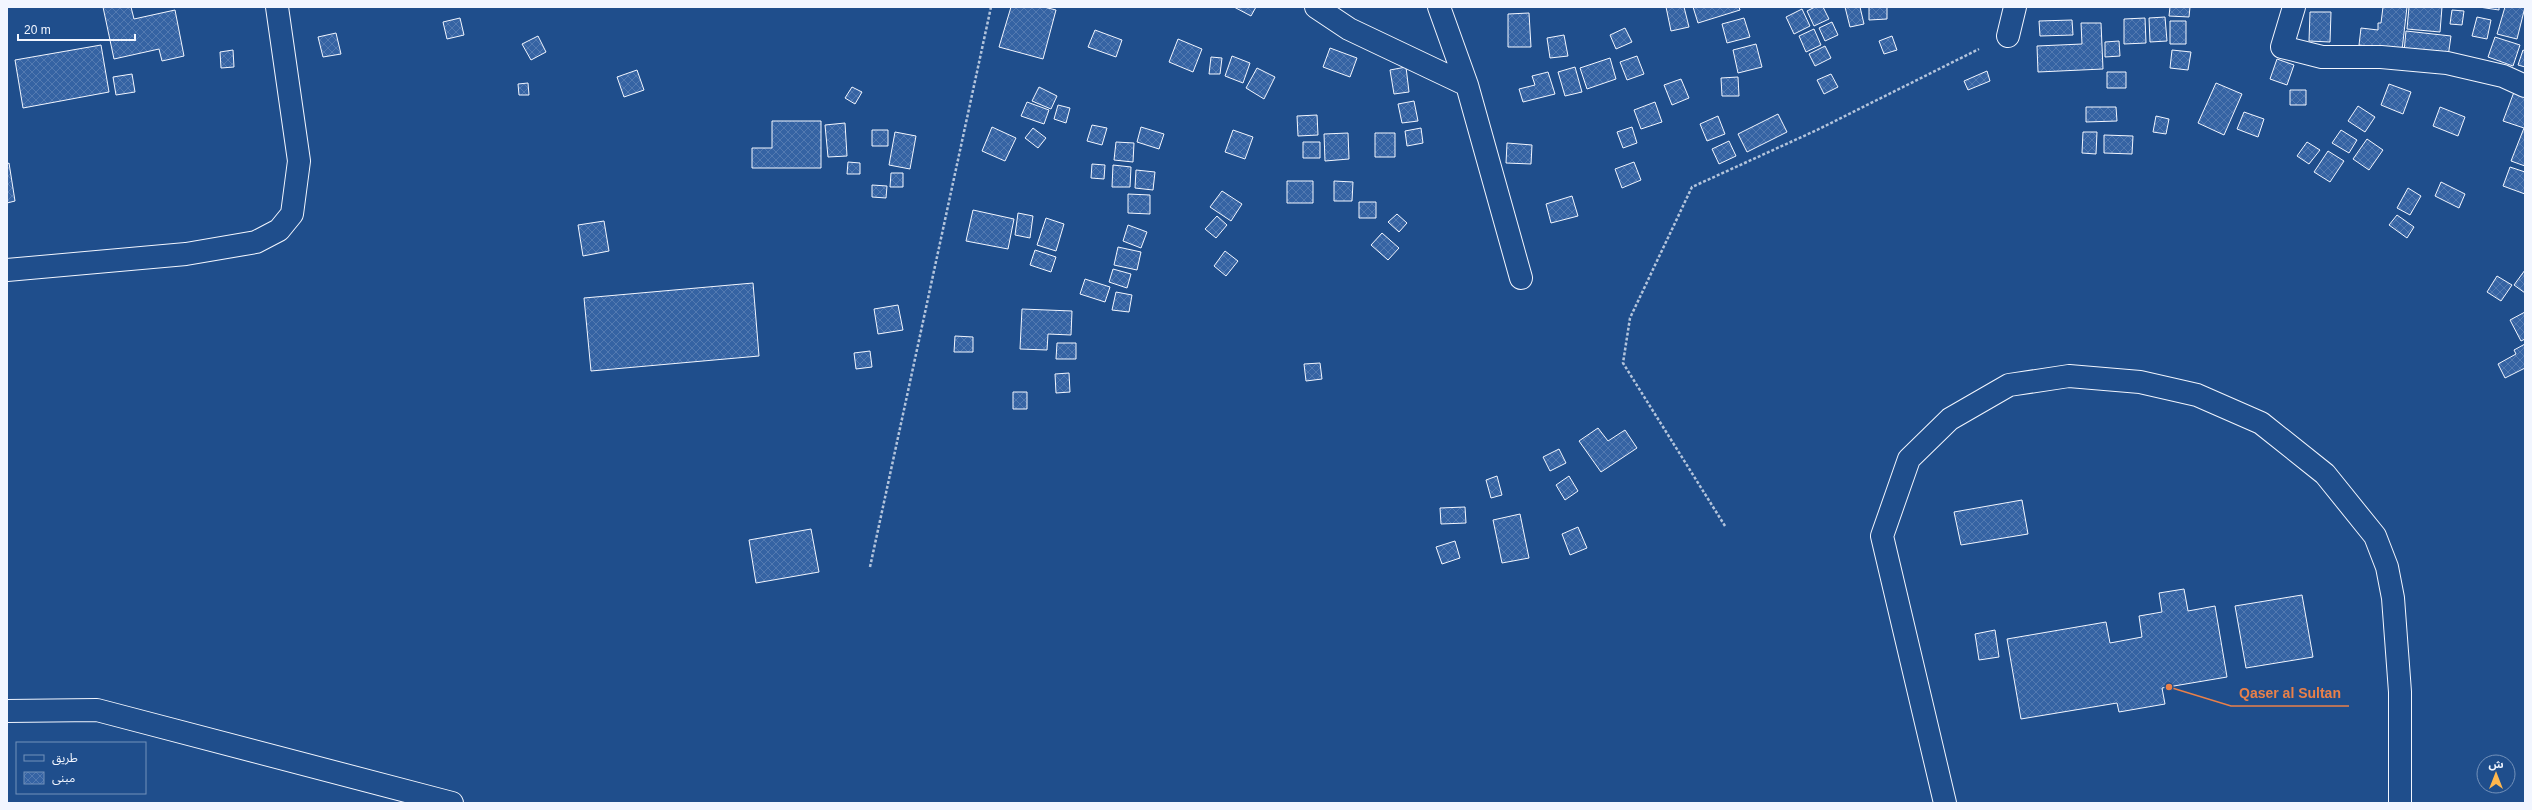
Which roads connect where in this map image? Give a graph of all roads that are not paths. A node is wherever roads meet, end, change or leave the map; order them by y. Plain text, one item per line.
1 (277, 7) edge
2 (1316, 7) edge
3 (1440, 7) edge
4 (2015, 7) edge
5 (2294, 7) edge
6 (2008, 36) road end
7 (1467, 85) junction
8 (2525, 86) edge
9 (7, 270) edge
10 (1521, 278) dead end
11 (7, 711) edge
12 (452, 803) edge
13 (1944, 803) edge
14 (2400, 803) edge

1 - 9 street
2 - 7 street
3 - 7 street
4 - 6 street
5 - 8 street
7 - 10 street
11 - 12 street
13 - 14 street

